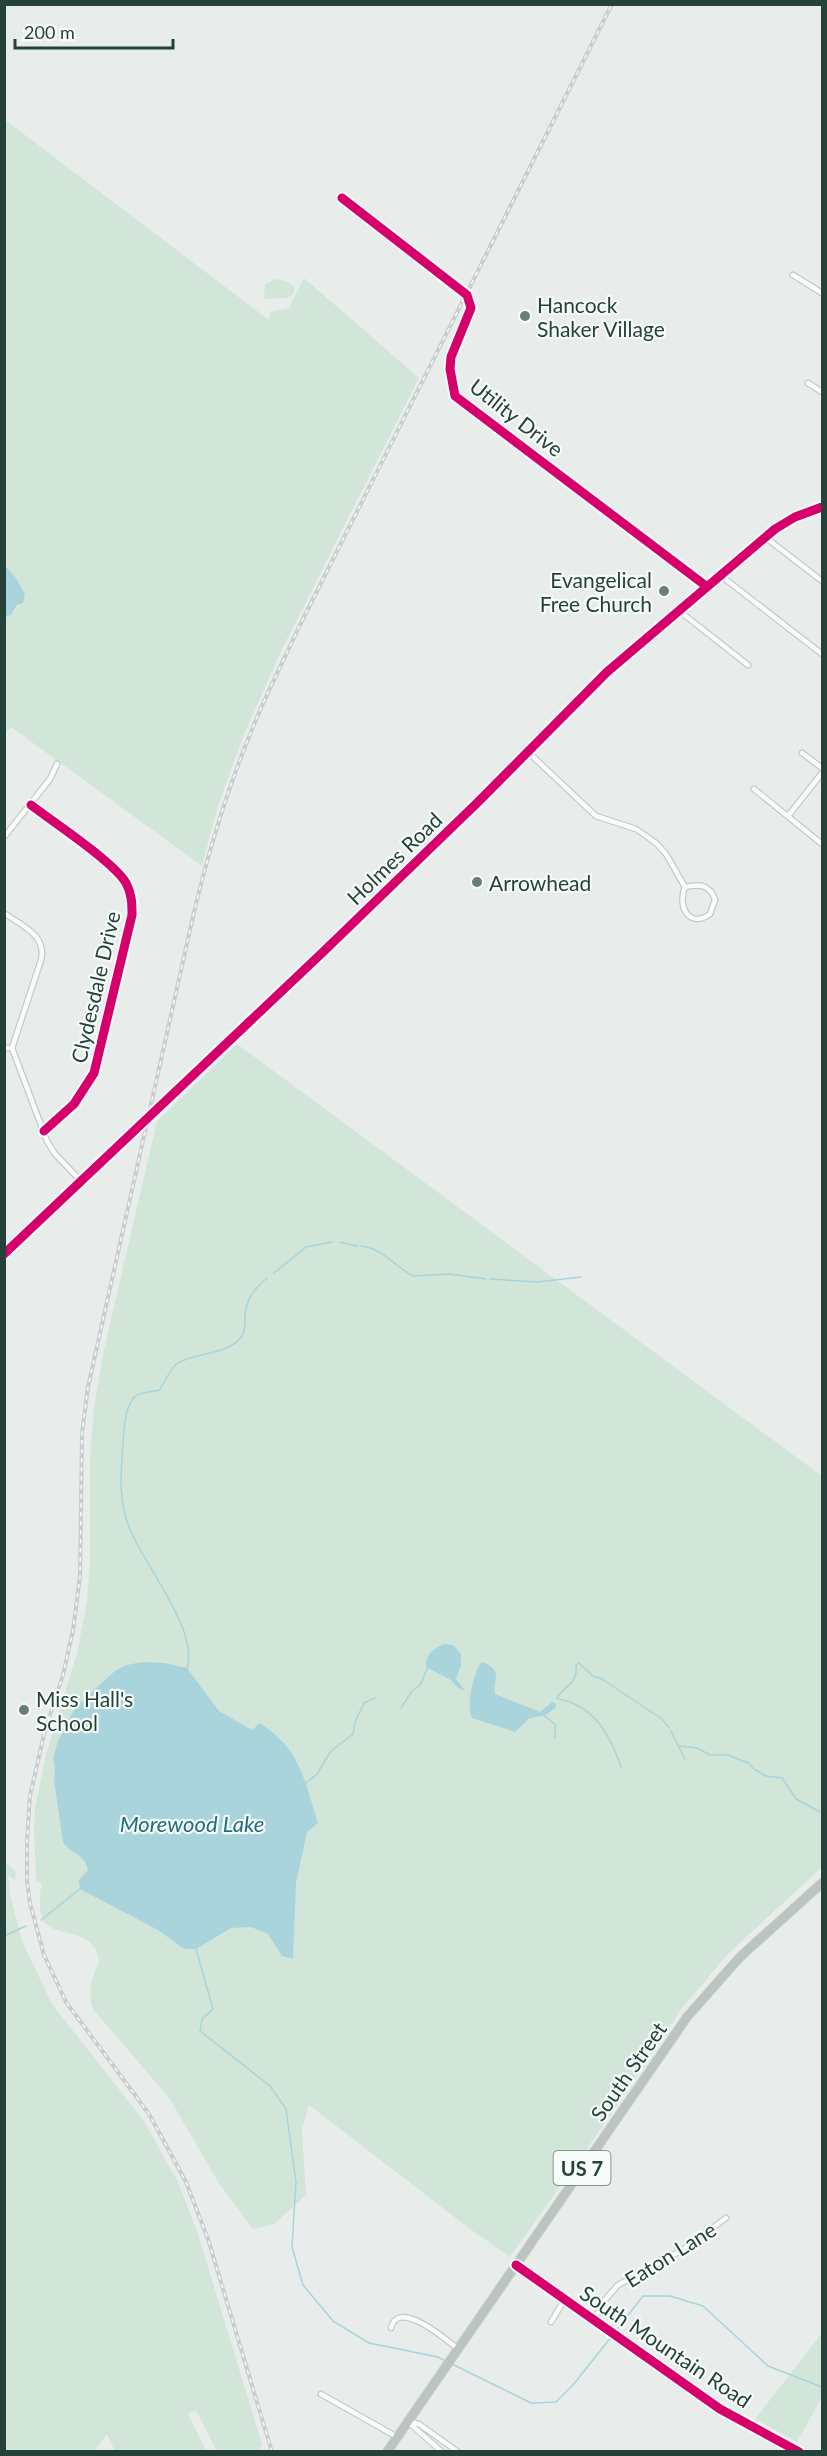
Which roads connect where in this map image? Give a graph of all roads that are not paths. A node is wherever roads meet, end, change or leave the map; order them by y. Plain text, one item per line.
1 (342, 198) dead end
2 (793, 275) dead end
3 (822, 293) edge
4 (808, 383) dead end
5 (822, 392) edge
6 (822, 508) edge
7 (765, 537) junction
8 (720, 574) junction
9 (822, 581) edge
10 (706, 586) junction
11 (678, 610) junction
12 (822, 654) edge
13 (748, 665) dead end
14 (528, 752) junction
15 (802, 753) dead end
16 (57, 764) dead end
17 (822, 768) edge
18 (822, 773) edge
19 (754, 789) dead end
20 (31, 805) junction
21 (788, 816) junction
22 (4, 837) edge
23 (822, 844) edge
24 (685, 887) junction
25 (4, 913) edge
26 (4, 1048) edge
27 (12, 1048) junction
28 (44, 1131) junction
29 (81, 1181) junction
30 (4, 1254) edge
31 (822, 1883) edge
32 (726, 2218) dead end
33 (516, 2265) junction
34 (565, 2299) junction
35 (594, 2320) junction
36 (551, 2322) dead end
37 (391, 2328) dead end
38 (458, 2348) junction
39 (321, 2394) dead end
40 (407, 2421) junction
41 (397, 2437) junction
42 (387, 2451) edge
43 (442, 2451) edge
44 (458, 2451) edge
45 (799, 2451) edge

1 - 10 street, Utility Drive
2 - 3 street
4 - 5 street
6 - 7 street, Holmes Road
7 - 8 street, Holmes Road
7 - 9 street
8 - 10 street, Holmes Road
8 - 12 street
10 - 11 street, Holmes Road
11 - 13 street
11 - 14 street, Holmes Road
14 - 24 street
14 - 29 street, Holmes Road, bridge
15 - 17 street
16 - 20 street
18 - 21 street
19 - 21 street
20 - 22 street
20 - 28 street, Clydesdale Drive
21 - 23 street
24 - 24 street
25 - 27 street
26 - 27 street
27 - 28 street
28 - 29 street
29 - 30 street, Holmes Road
31 - 33 highway, South Street / US 7
32 - 35 street, Eaton Lane
33 - 34 street, South Mountain Road
33 - 38 highway, South Street / US 7
34 - 35 street, South Mountain Road
34 - 36 street
35 - 45 street, South Mountain Road
37 - 38 street
38 - 40 highway, South Street / US 7
39 - 41 street
40 - 41 highway, South Street / US 7
40 - 43 street
40 - 44 street
41 - 42 highway, South Street / US 7

